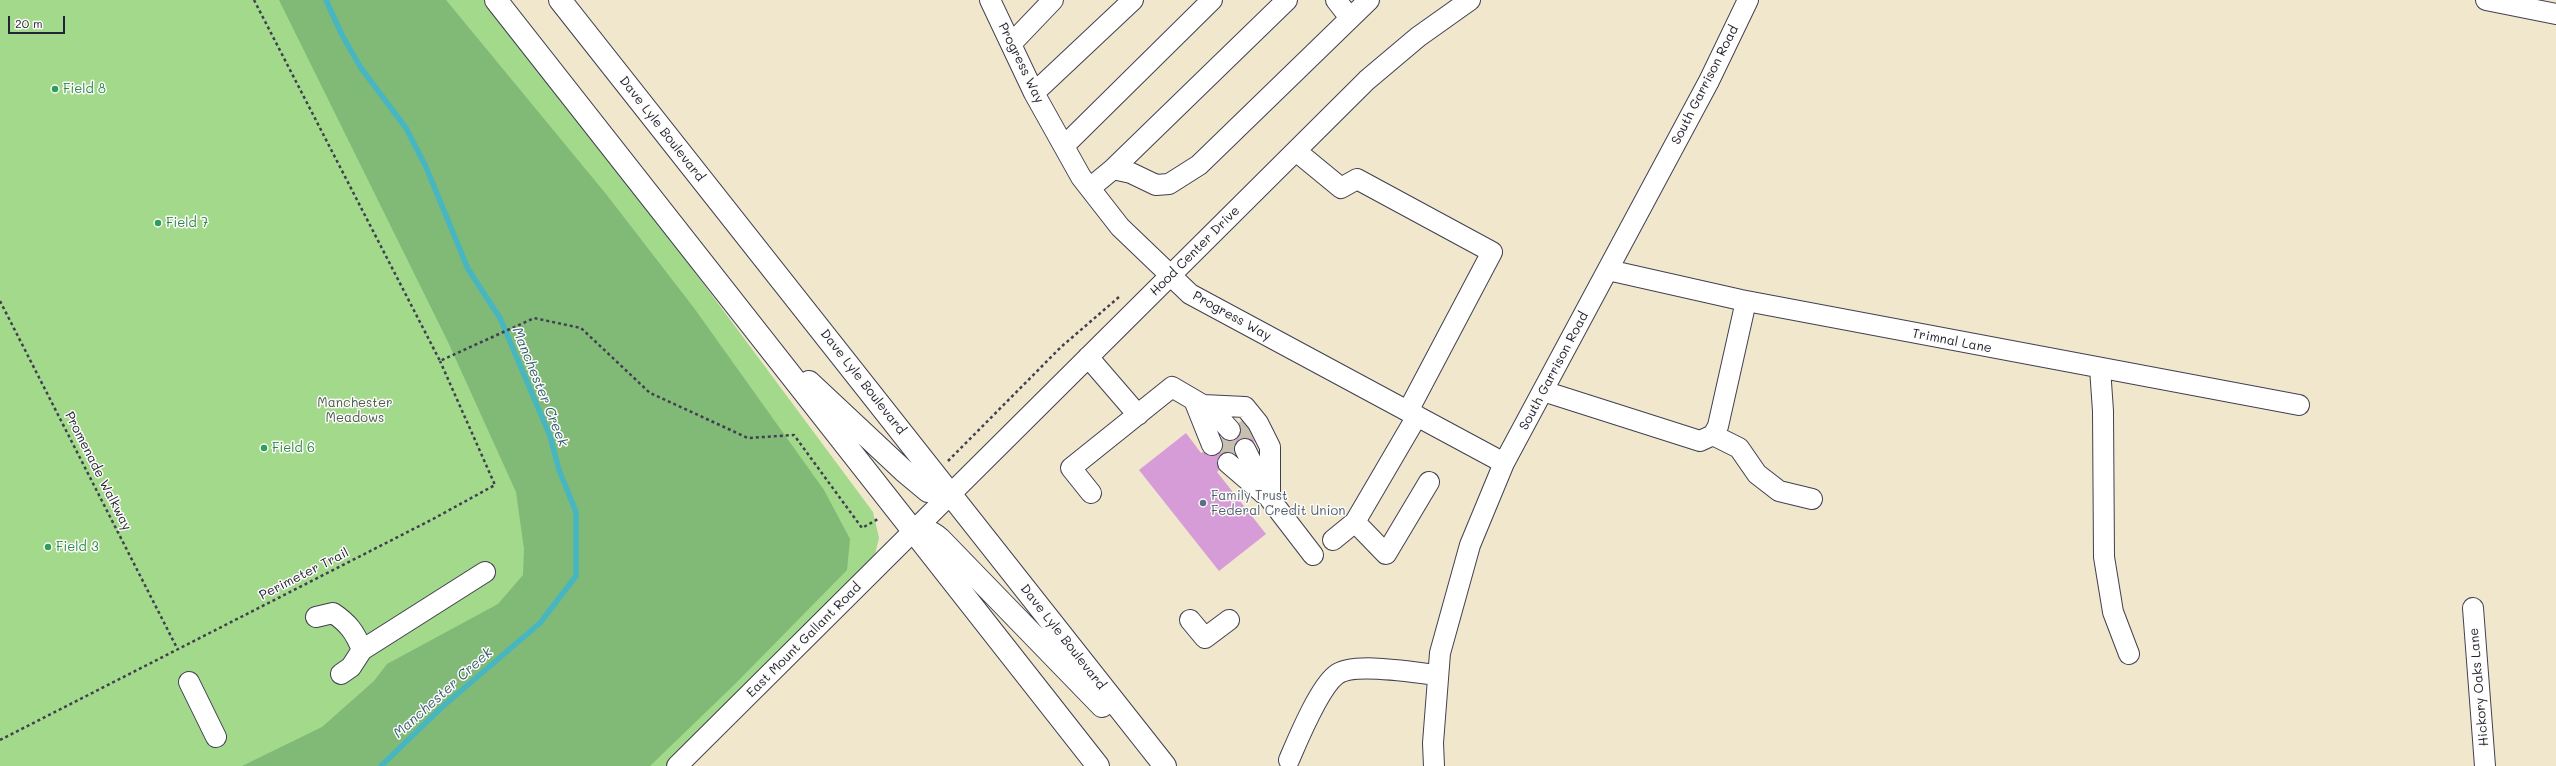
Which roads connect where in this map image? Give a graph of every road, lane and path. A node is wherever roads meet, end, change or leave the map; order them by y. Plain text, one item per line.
1 (254, 0) edge
2 (496, 0) edge
3 (560, 0) edge
4 (990, 0) edge
5 (1053, 0) edge
6 (1132, 0) edge
7 (1212, 0) edge
8 (1287, 0) edge
9 (1336, 0) edge
10 (1369, 0) edge
11 (1470, 0) edge
12 (1748, 0) edge
13 (2486, 0) edge
14 (2556, 14) edge
15 (1350, 18) junction
16 (1011, 44) junction
17 (1034, 93) junction
18 (1064, 146) junction
19 (1296, 151) junction
20 (1112, 169) junction
21 (1090, 188) junction
22 (1608, 270) junction
23 (1171, 275) junction
24 (0, 301) edge
25 (1746, 301) junction
26 (758, 333) junction
27 (1088, 357) junction
28 (440, 361) junction
29 (2100, 368) junction
30 (1543, 391) junction
31 (1199, 402) junction
32 (2299, 406) dead end
33 (1413, 414) junction
34 (1138, 415) junction
35 (1226, 434) tunnel mouth
36 (1713, 435) junction
37 (1241, 453) tunnel mouth
38 (1504, 463) junction
39 (1429, 482) dead end
40 (952, 493) junction
41 (1091, 493) dead end
42 (1270, 499) junction
43 (1812, 500) dead end
44 (895, 507) junction
45 (930, 514) joint
46 (1355, 522) junction
47 (913, 532) junction
48 (1333, 540) dead end
49 (1313, 555) dead end
50 (485, 572) dead end
51 (2473, 608) dead end
52 (316, 617) dead end
53 (1190, 620) dead end
54 (1229, 620) dead end
55 (178, 650) junction
56 (362, 650) junction
57 (2129, 654) dead end
58 (341, 674) dead end
59 (1438, 675) junction
60 (189, 682) dead end
61 (216, 737) dead end
62 (0, 740) edge
63 (1289, 760) dead end
64 (677, 766) edge
65 (1098, 766) edge
66 (1160, 766) edge
67 (1165, 766) edge
68 (1434, 766) edge
69 (2484, 766) edge

1 - 28 path
2 - 26 main road
3 - 40 main road, Dave Lyle Boulevard
4 - 16 street, Progress Way
5 - 16 street
6 - 17 street
7 - 18 street
8 - 20 street
9 - 15 street
10 - 15 street
11 - 19 street, Hood Center Drive
12 - 22 street, South Garrison Road
13 - 14 street
15 - 20 street
16 - 17 street, Progress Way
17 - 18 street, Progress Way
18 - 21 street, Progress Way
19 - 23 street, Hood Center Drive
19 - 33 street
20 - 21 street
21 - 23 street, Progress Way
22 - 25 street, Trimnal Lane
22 - 30 street, South Garrison Road
23 - 27 street, Hood Center Drive
23 - 33 street, Progress Way
24 - 55 path, Promenade Walkway
25 - 29 street, Trimnal Lane
25 - 36 street
26 - 40 main road
26 - 44 main road
27 - 34 street
27 - 40 street, Hood Center Drive
28 - 44 path
28 - 55 path, Perimeter Trail
29 - 32 street, Trimnal Lane
29 - 57 street
30 - 36 street
30 - 38 street, South Garrison Road
31 - 34 street
31 - 35 street
31 - 42 street
33 - 38 street, Progress Way
33 - 46 street
34 - 41 street
36 - 43 street
37 - 42 street
38 - 59 street, South Garrison Road
39 - 46 street
40 - 45 street, Hood Center Drive
40 - 67 main road, Dave Lyle Boulevard
42 - 49 street
44 - 47 main road
45 - 47 street, East Mount Gallant Road
46 - 48 street
47 - 64 street, East Mount Gallant Road
47 - 65 main road
47 - 66 main road
50 - 56 street
51 - 69 street, Hickory Oaks Lane
52 - 56 street
53 - 54 street
55 - 62 path, Perimeter Trail
56 - 58 street
59 - 63 street
59 - 68 street, South Garrison Road
60 - 61 street

